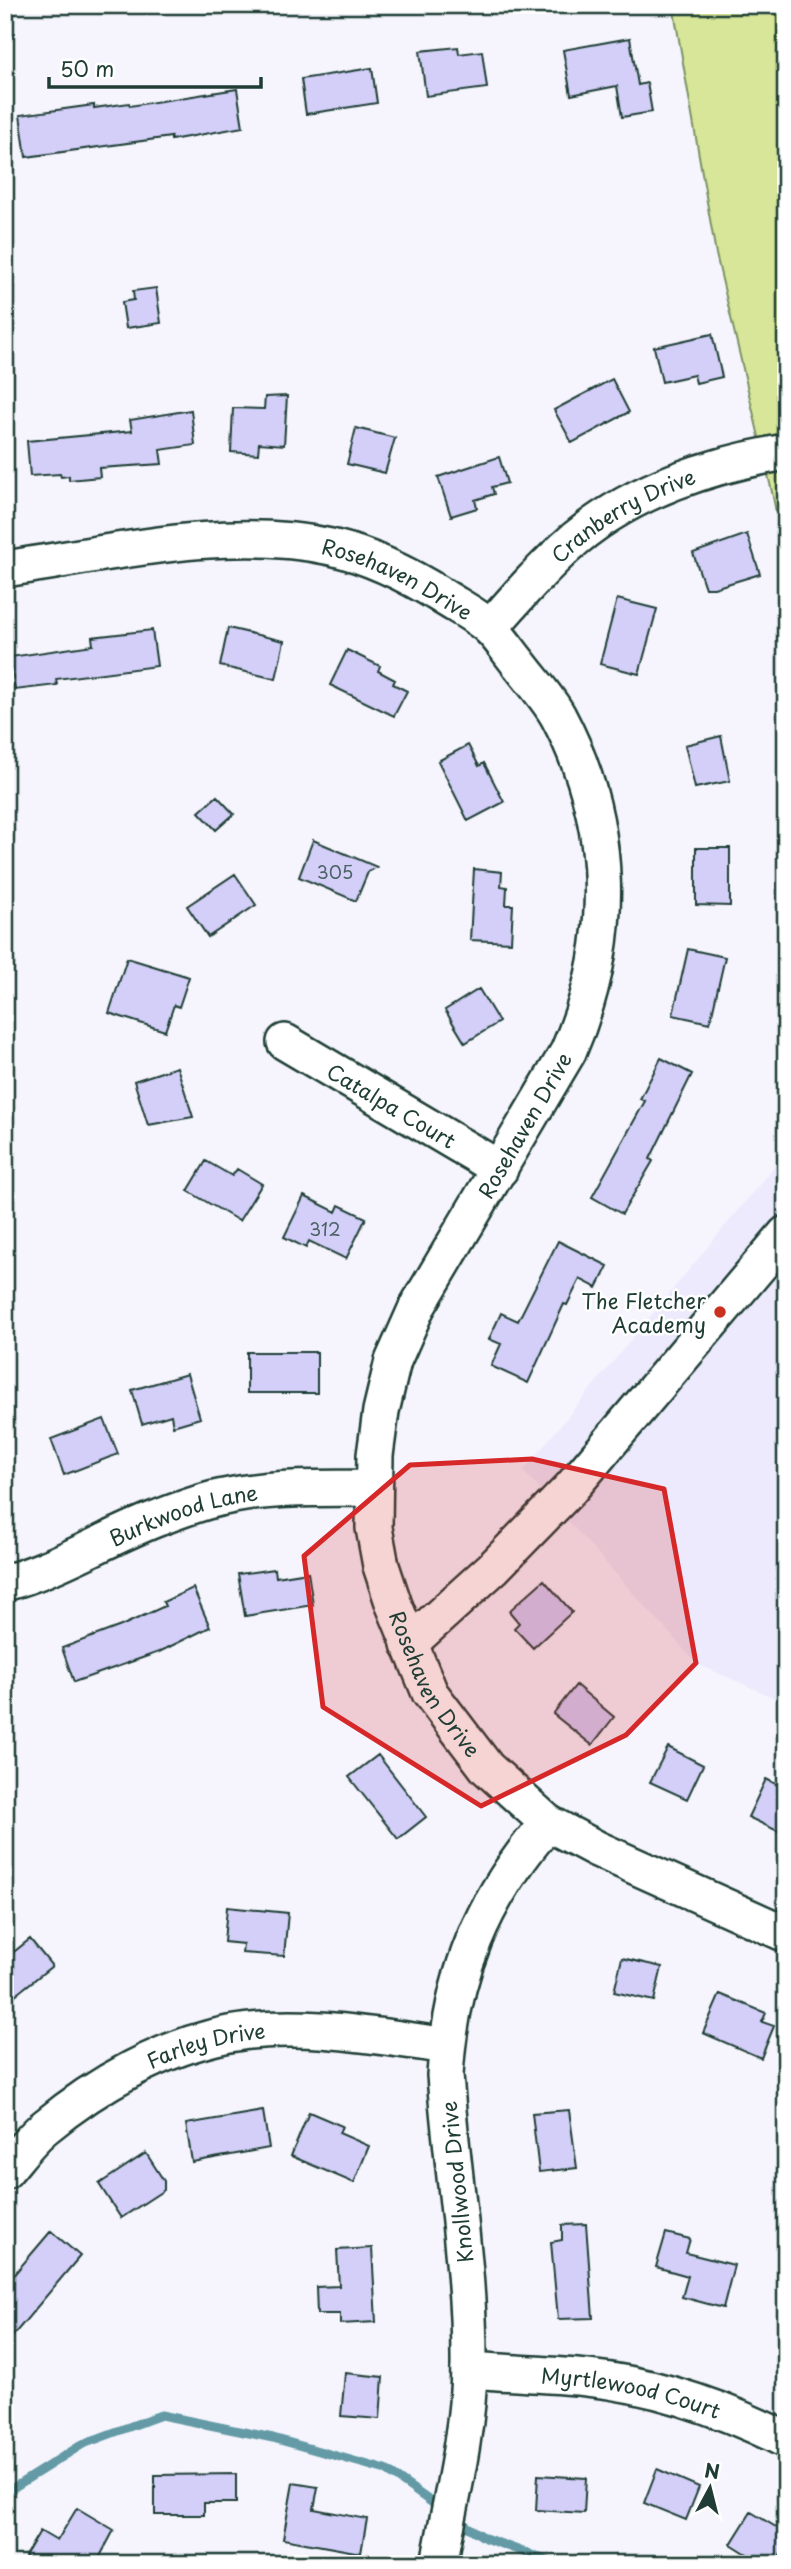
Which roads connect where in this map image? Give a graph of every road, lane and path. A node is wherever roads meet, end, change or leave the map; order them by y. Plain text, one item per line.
1 (786, 452) edge
2 (5, 569) edge
3 (490, 628) junction
4 (285, 1042) dead end
5 (500, 1169) junction
6 (786, 1234) edge
7 (374, 1488) junction
8 (5, 1583) edge
9 (410, 1644) junction
10 (548, 1823) junction
11 (786, 1934) edge
12 (447, 2046) junction
13 (5, 2171) edge
14 (469, 2370) junction
15 (786, 2440) edge
16 (439, 2564) edge

1 - 3 street, Cranberry Drive
2 - 3 street, Rosehaven Drive
3 - 5 street, Rosehaven Drive
4 - 5 street, Catalpa Court
5 - 7 street, Rosehaven Drive
6 - 9 street
7 - 8 street, Burkwood Lane
7 - 9 street, Rosehaven Drive
9 - 10 street, Rosehaven Drive
10 - 11 street, Rosehaven Drive
10 - 12 street, Knollwood Drive
12 - 13 street, Farley Drive
12 - 14 street, Knollwood Drive
14 - 15 street, Myrtlewood Court
14 - 16 street, Knollwood Drive

